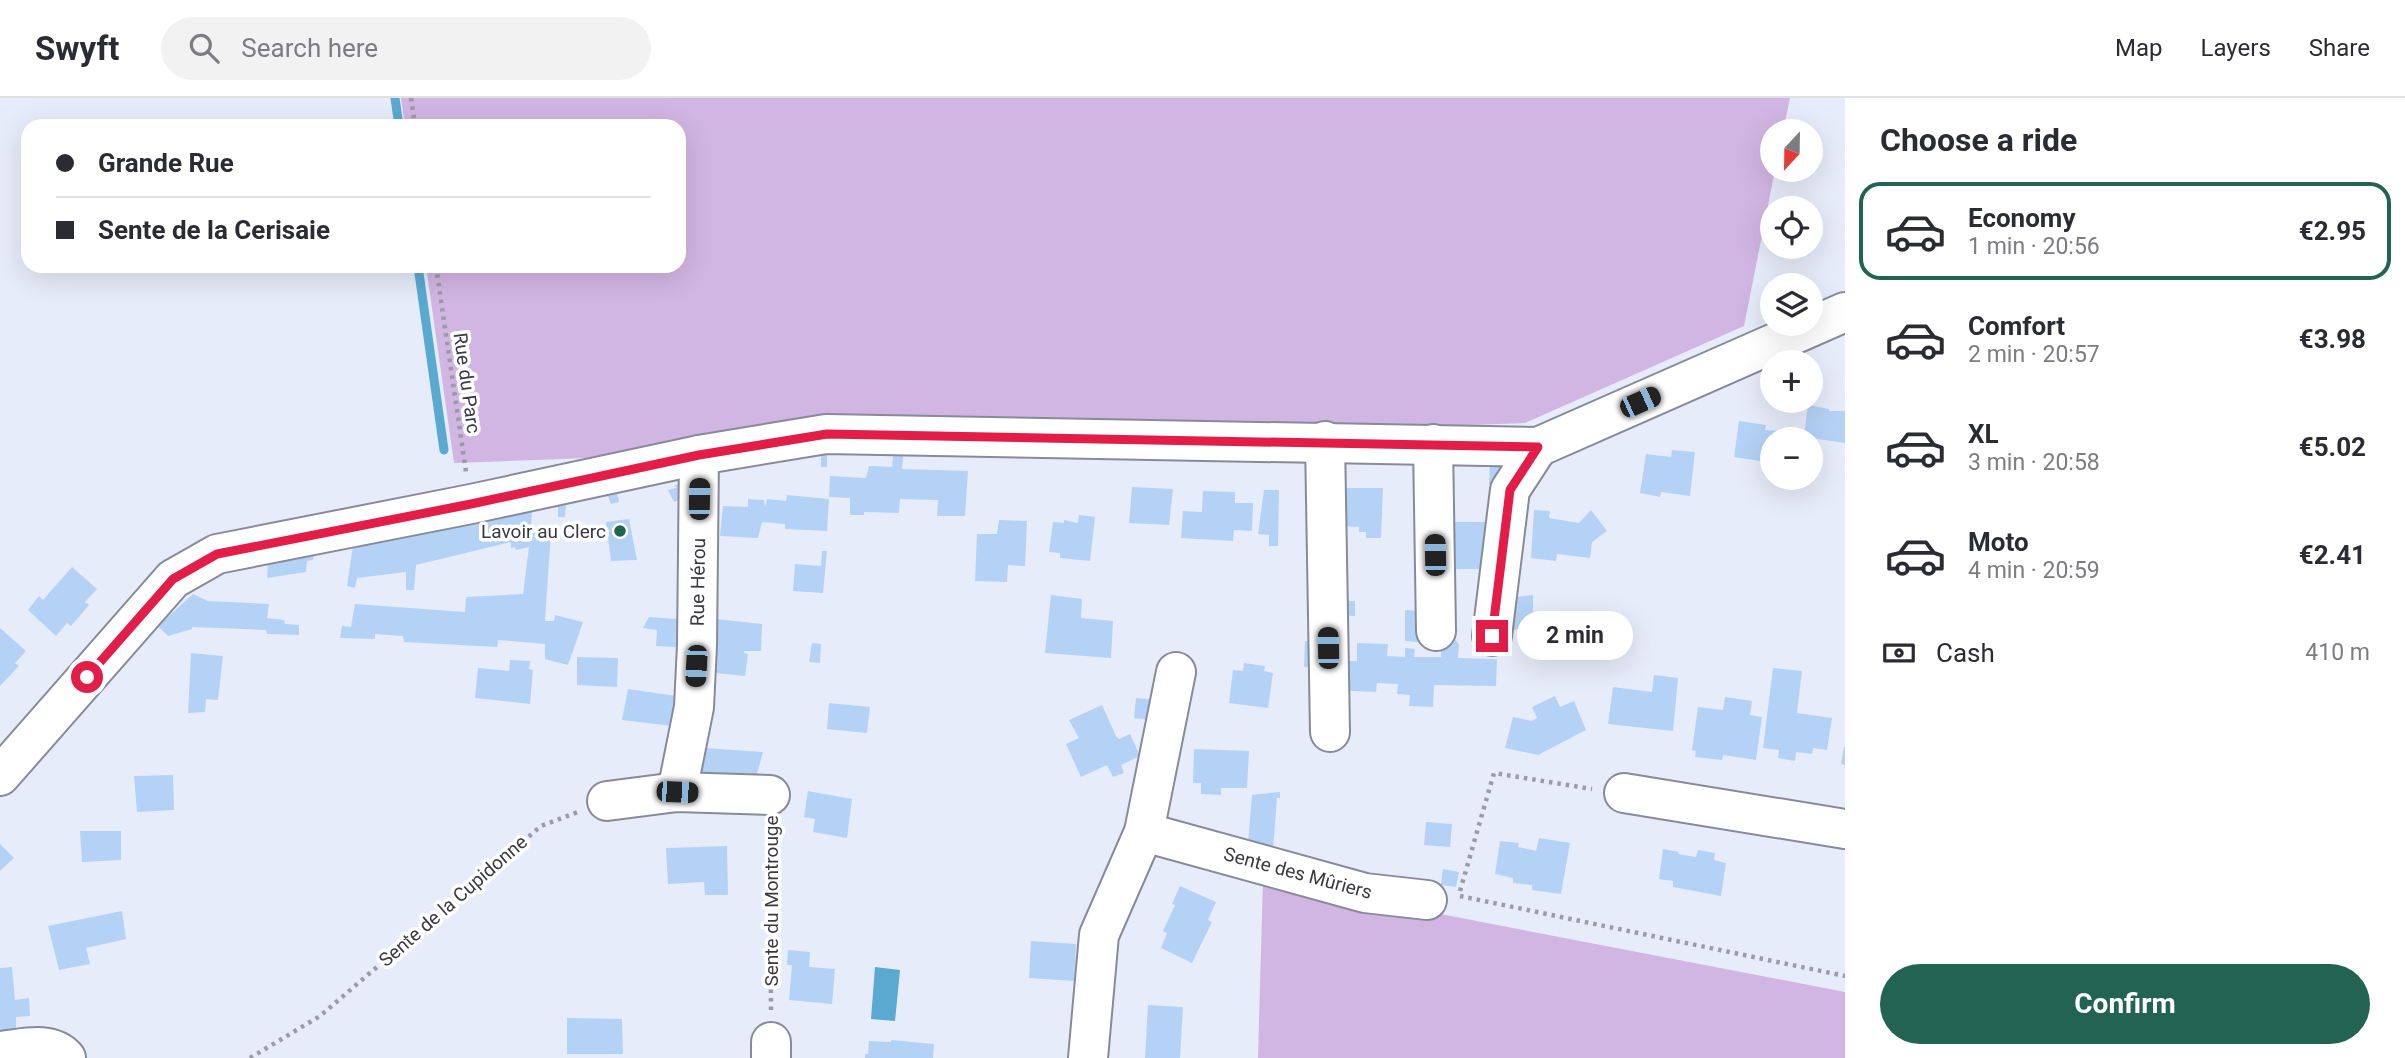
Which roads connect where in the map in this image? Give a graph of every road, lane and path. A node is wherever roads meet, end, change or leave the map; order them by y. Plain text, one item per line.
1 (411, 98) edge
2 (414, 119) edge
3 (437, 273) edge
4 (1845, 312) edge
5 (1325, 441) junction
6 (1433, 444) junction
7 (1538, 447) junction
8 (699, 455) junction
9 (471, 504) junction
10 (1436, 631) dead end
11 (1492, 636) dead end
12 (1176, 672) dead end
13 (1330, 732) dead end
14 (6, 757) edge
15 (677, 792) junction
16 (1624, 793) joint
17 (770, 795) joint
18 (607, 801) joint
19 (1845, 829) edge
20 (1144, 832) junction
21 (1443, 898) junction
22 (1845, 976) edge
23 (771, 1050) edge
24 (0, 1051) edge
25 (66, 1058) edge
26 (250, 1058) edge
27 (1088, 1058) edge

1 - 2 path
3 - 9 path, Rue du Parc
4 - 7 street
5 - 6 street
5 - 8 street
5 - 13 street
6 - 7 street
6 - 10 street
7 - 11 street
8 - 9 street
8 - 15 street, Rue Hérou
9 - 14 street
12 - 20 street
15 - 17 street, Sente du Montrouge
15 - 18 street
16 - 19 street
16 - 21 path
17 - 23 path, Sente du Montrouge
18 - 26 path, Sente de la Cupidonne
20 - 21 street, Sente des Mûriers
20 - 27 street
21 - 22 path
24 - 25 street

